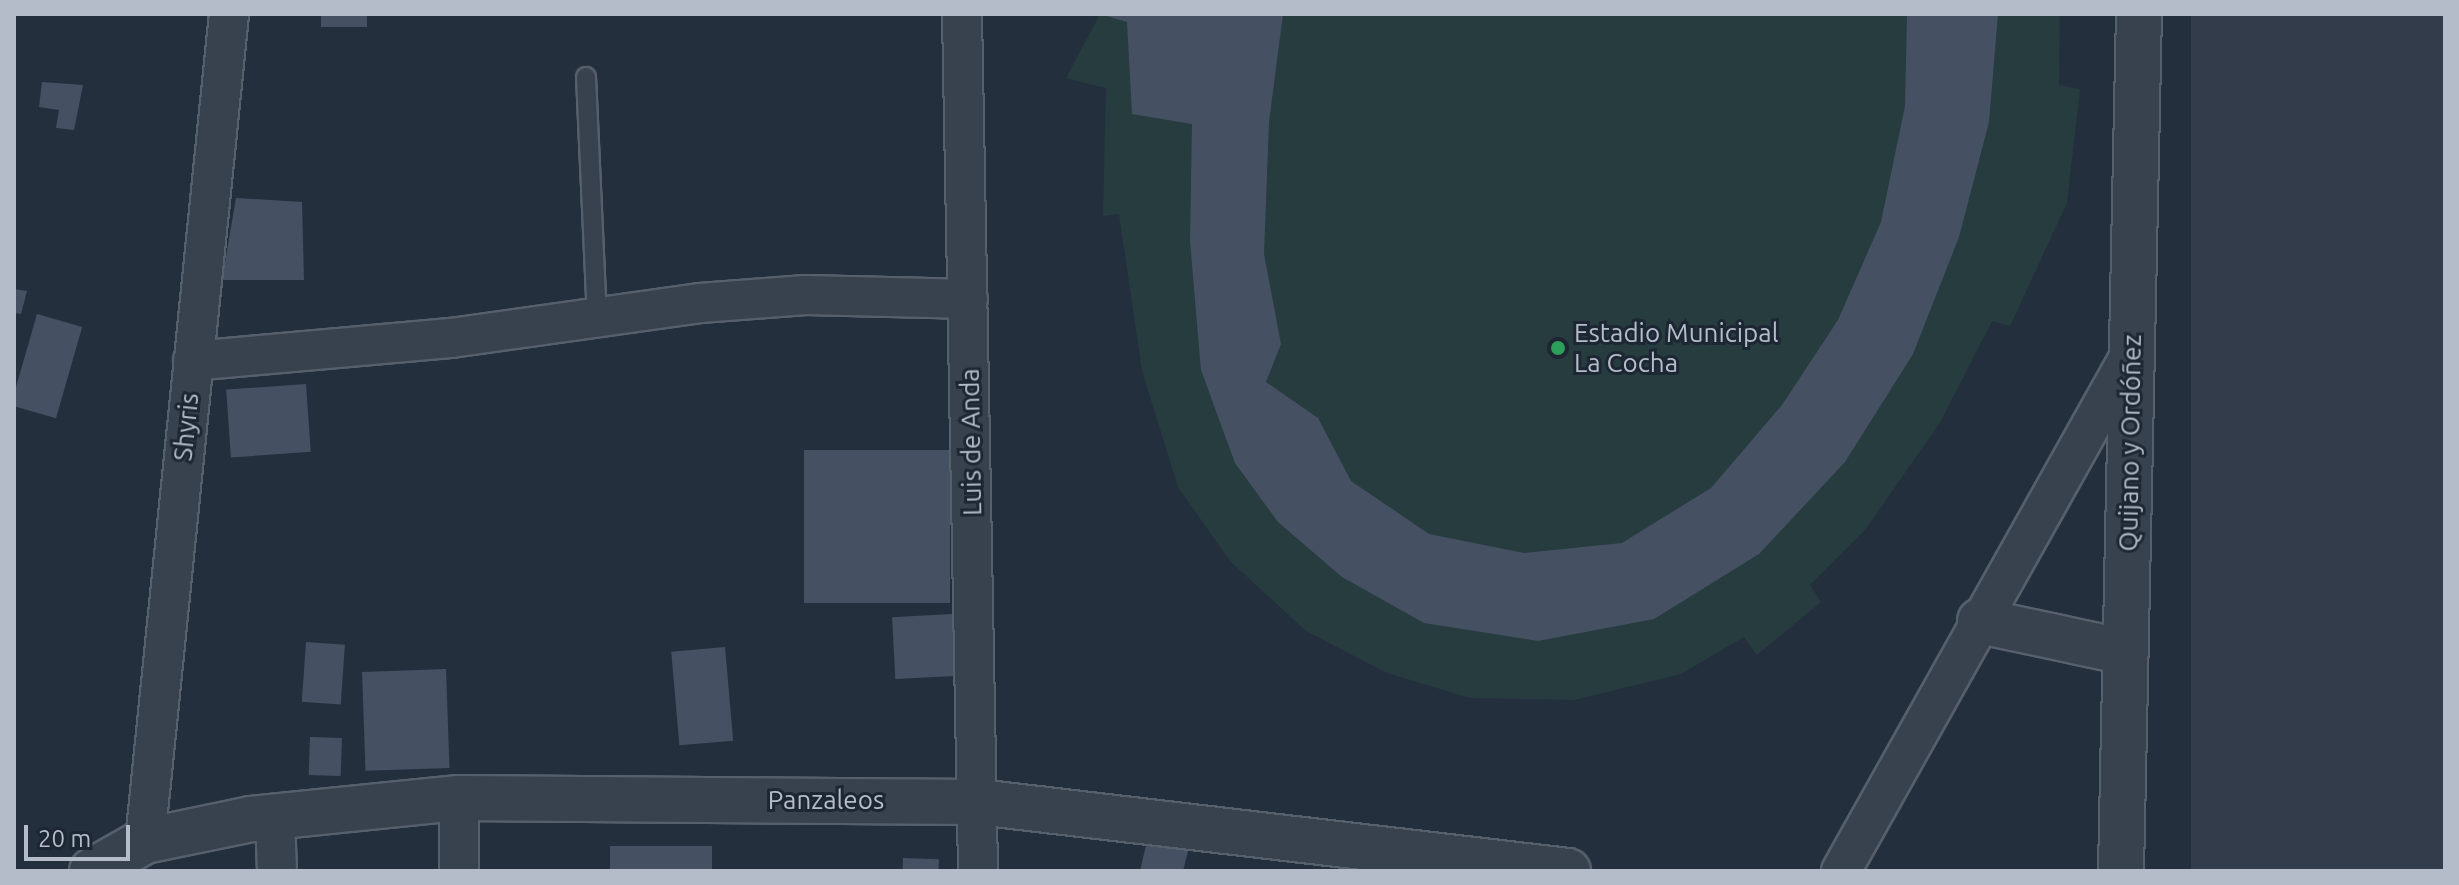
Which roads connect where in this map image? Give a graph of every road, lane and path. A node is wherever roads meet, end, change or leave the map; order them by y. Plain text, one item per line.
1 (229, 14) edge
2 (962, 14) edge
3 (2139, 14) edge
4 (586, 77) dead end
5 (968, 299) junction
6 (597, 317) junction
7 (2132, 352) junction
8 (193, 361) junction
9 (1980, 621) junction
10 (2126, 652) junction
11 (459, 798) junction
12 (978, 802) junction
13 (275, 817) junction
14 (145, 841) junction
15 (92, 871) edge
16 (277, 871) edge
17 (459, 871) edge
18 (978, 871) edge
19 (1568, 871) edge
20 (1841, 871) edge
21 (2121, 871) edge

1 - 8 street, Shyris
2 - 5 street, Luis de Anda
3 - 7 street, Quijano y Ordóñez
4 - 6 lane
5 - 6 street
5 - 12 street, Luis de Anda
6 - 8 street
7 - 9 street
7 - 10 street, Quijano y Ordóñez
8 - 14 street, Shyris
9 - 10 street
9 - 20 street
10 - 21 street, Quijano y Ordóñez
11 - 12 street, Panzaleos
11 - 13 street, Panzaleos
11 - 17 street
12 - 18 street, Luis de Anda
12 - 19 street, Panzaleos
13 - 14 street, Panzaleos
13 - 16 street
14 - 15 street, Panzaleos

